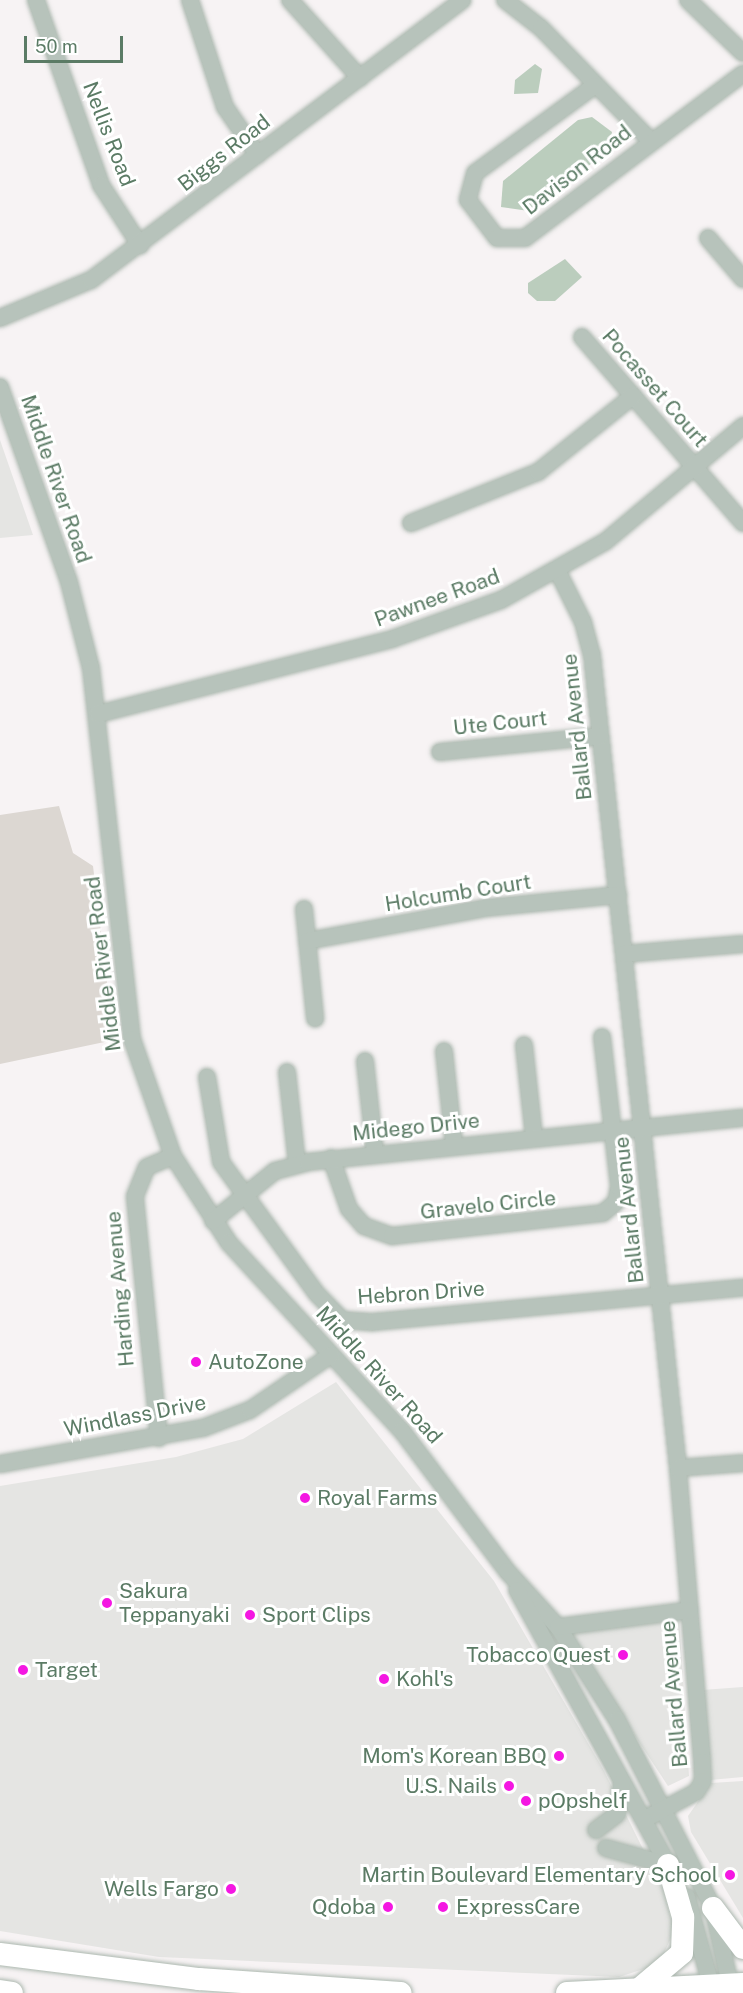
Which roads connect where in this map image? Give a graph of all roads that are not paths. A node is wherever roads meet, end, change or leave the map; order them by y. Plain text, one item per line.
1 (36, 0) edge
2 (189, 0) edge
3 (290, 0) edge
4 (462, 0) edge
5 (505, 0) edge
6 (688, 0) edge
7 (743, 53) edge
8 (743, 74) edge
9 (360, 78) junction
10 (594, 86) junction
11 (651, 141) junction
12 (258, 155) junction
13 (708, 238) dead end
14 (140, 245) junction
15 (743, 279) edge
16 (0, 318) edge
17 (582, 337) dead end
18 (0, 387) edge
19 (633, 396) junction
20 (743, 426) edge
21 (695, 468) junction
22 (411, 522) dead end
23 (743, 523) edge
24 (558, 572) junction
25 (99, 714) junction
26 (600, 736) junction
27 (440, 752) dead end
28 (618, 895) junction
29 (304, 909) dead end
30 (307, 941) junction
31 (743, 944) edge
32 (624, 954) junction
33 (315, 1018) dead end
34 (602, 1037) dead end
35 (524, 1045) dead end
36 (444, 1051) dead end
37 (365, 1061) dead end
38 (287, 1071) dead end
39 (207, 1077) dead end
40 (743, 1118) edge
41 (642, 1126) junction
42 (612, 1129) junction
43 (534, 1137) junction
44 (454, 1145) junction
45 (375, 1153) junction
46 (173, 1156) junction
47 (331, 1158) junction
48 (297, 1164) junction
49 (243, 1196) junction
50 (213, 1221) junction
51 (743, 1288) edge
52 (660, 1294) junction
53 (331, 1355) junction
54 (159, 1438) junction
55 (743, 1463) edge
56 (0, 1464) edge
57 (678, 1467) junction
58 (507, 1571) junction
59 (690, 1610) junction
60 (558, 1627) junction
61 (622, 1780) junction
62 (664, 1809) junction
63 (645, 1819) junction
64 (596, 1830) dead end
65 (606, 1848) dead end
66 (668, 1865) junction
67 (713, 1908) junction
68 (743, 1948) edge
69 (0, 1954) edge
70 (726, 1988) edge
71 (638, 1990) junction
72 (0, 1991) edge
73 (12, 1993) edge
74 (401, 1993) edge
75 (567, 1993) edge

1 - 14 street, Nellis Road
2 - 12 street
3 - 9 street
4 - 9 street, Biggs Road
5 - 10 street
6 - 7 street
8 - 11 street, Davison Road
9 - 12 street, Biggs Road
10 - 11 street
10 - 11 street, Davison Road
12 - 14 street, Biggs Road
13 - 15 street
14 - 16 street, Biggs Road
17 - 19 street, Pocasset Court
18 - 25 street, Middle River Road
19 - 21 street, Pocasset Court
19 - 22 street
20 - 21 street, Pawnee Road
21 - 23 street, Pocasset Court
21 - 24 street, Pawnee Road
24 - 25 street, Pawnee Road
24 - 26 street, Ballard Avenue
25 - 46 street, Middle River Road
26 - 27 street, Ute Court
26 - 28 street, Ballard Avenue
28 - 30 street, Holcumb Court
28 - 32 street, Ballard Avenue
29 - 30 street
30 - 33 street
31 - 32 street
32 - 41 street, Ballard Avenue
34 - 42 street
35 - 43 street
36 - 44 street
37 - 45 street
38 - 48 street
39 - 49 street, Hebron Drive
40 - 41 street, Midego Drive
41 - 42 street, Midego Drive
41 - 52 street, Ballard Avenue
42 - 43 street, Midego Drive
42 - 47 street, Gravelo Circle
43 - 44 street, Midego Drive
44 - 45 street, Midego Drive
45 - 47 street, Midego Drive
46 - 50 street, Middle River Road
46 - 54 street, Harding Avenue
47 - 48 street, Midego Drive
48 - 49 street, Midego Drive
49 - 50 street, Midego Drive
49 - 52 street, Hebron Drive
50 - 53 street, Middle River Road
51 - 52 street, Hebron Drive
52 - 57 street, Ballard Avenue
53 - 54 street, Windlass Drive
53 - 58 street, Middle River Road
54 - 56 street, Windlass Drive
55 - 57 street
57 - 59 street, Ballard Avenue
58 - 60 street, Middle River Road
58 - 61 street, Middle River Road
59 - 60 street
59 - 62 street, Ballard Avenue
60 - 62 street, Middle River Road
61 - 63 street, Middle River Road
61 - 64 street
62 - 63 street, Ballard Avenue
62 - 67 street, Middle River Road
63 - 66 street, Middle River Road
65 - 66 street
66 - 70 street, Middle River Road
66 - 71 main road
67 - 68 main road
67 - 70 street, Middle River Road
69 - 74 main road
70 - 71 main road
71 - 75 main road
72 - 73 main road

